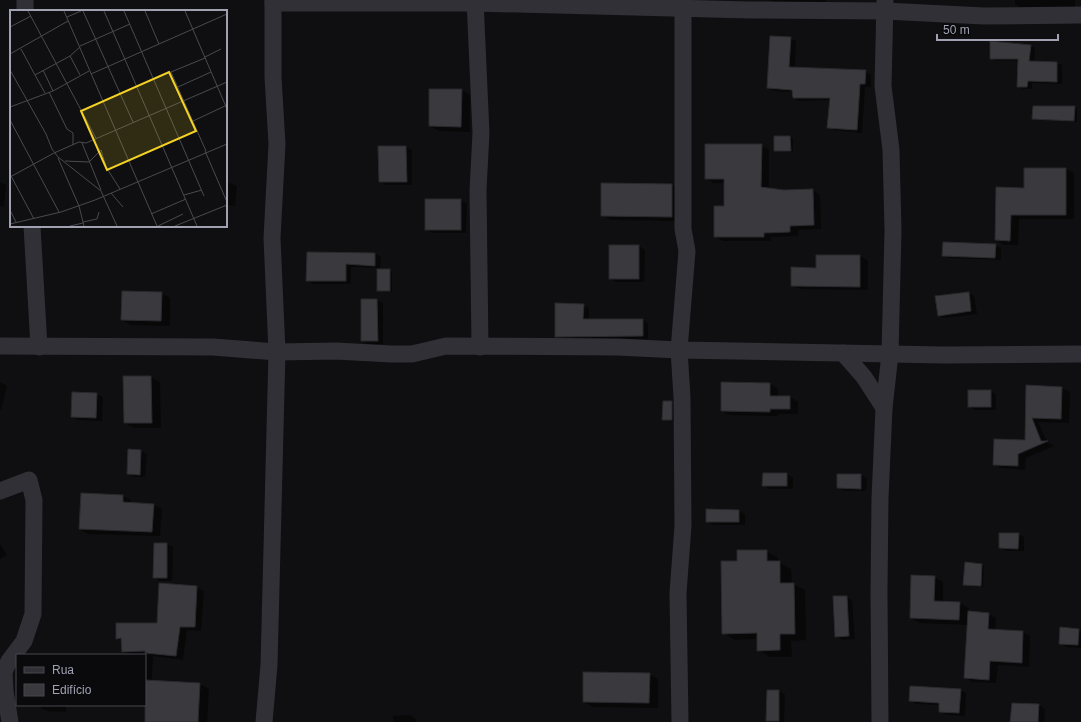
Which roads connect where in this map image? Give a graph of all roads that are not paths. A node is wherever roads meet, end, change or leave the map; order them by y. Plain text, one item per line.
1 (273, 1) edge
2 (475, 1) edge
3 (683, 4) edge
4 (885, 6) edge
5 (1081, 15) edge
6 (32, 227) edge
7 (0, 346) edge
8 (39, 347) junction
9 (480, 347) junction
10 (679, 350) junction
11 (276, 352) junction
12 (843, 353) junction
13 (890, 354) junction
14 (1081, 354) edge
15 (884, 408) junction
16 (0, 491) edge
17 (10, 722) edge
18 (264, 722) edge
19 (680, 722) edge
20 (880, 722) edge

1 - 2 street
1 - 11 street
2 - 3 street
2 - 9 street
3 - 4 street
3 - 10 street
4 - 5 street
4 - 13 street
6 - 8 street
7 - 8 street
8 - 11 street
9 - 10 street
9 - 11 street
10 - 12 street
10 - 19 street
11 - 18 street
12 - 13 street
12 - 15 street
13 - 14 street
13 - 15 street
15 - 20 street
16 - 17 street

